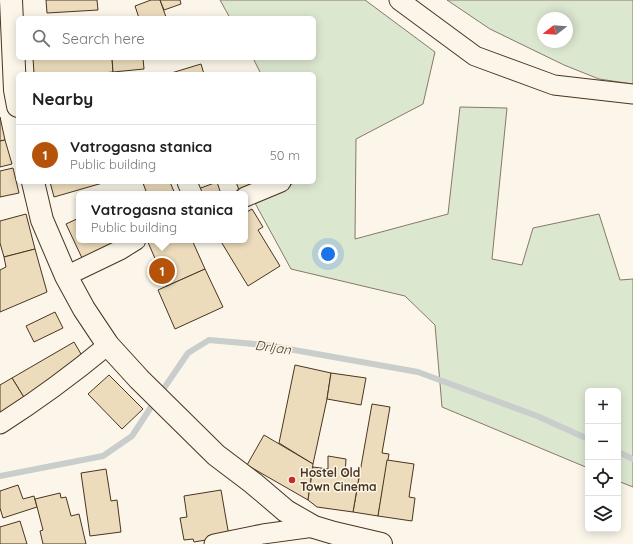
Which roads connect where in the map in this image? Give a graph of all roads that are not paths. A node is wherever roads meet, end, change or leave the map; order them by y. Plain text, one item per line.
1 (11, 0) edge
2 (399, 0) edge
3 (16, 79) edge
4 (633, 94) edge
5 (33, 184) edge
6 (276, 184) edge
7 (248, 196) edge
8 (131, 243) edge
9 (66, 276) junction
10 (108, 345) junction
11 (0, 424) edge
12 (314, 527) junction
13 (214, 544) edge
14 (381, 544) edge

1 - 3 main road
2 - 4 street
5 - 9 main road
6 - 7 street
8 - 9 street
9 - 10 main road
10 - 11 street
10 - 12 main road
12 - 13 street
12 - 14 main road

